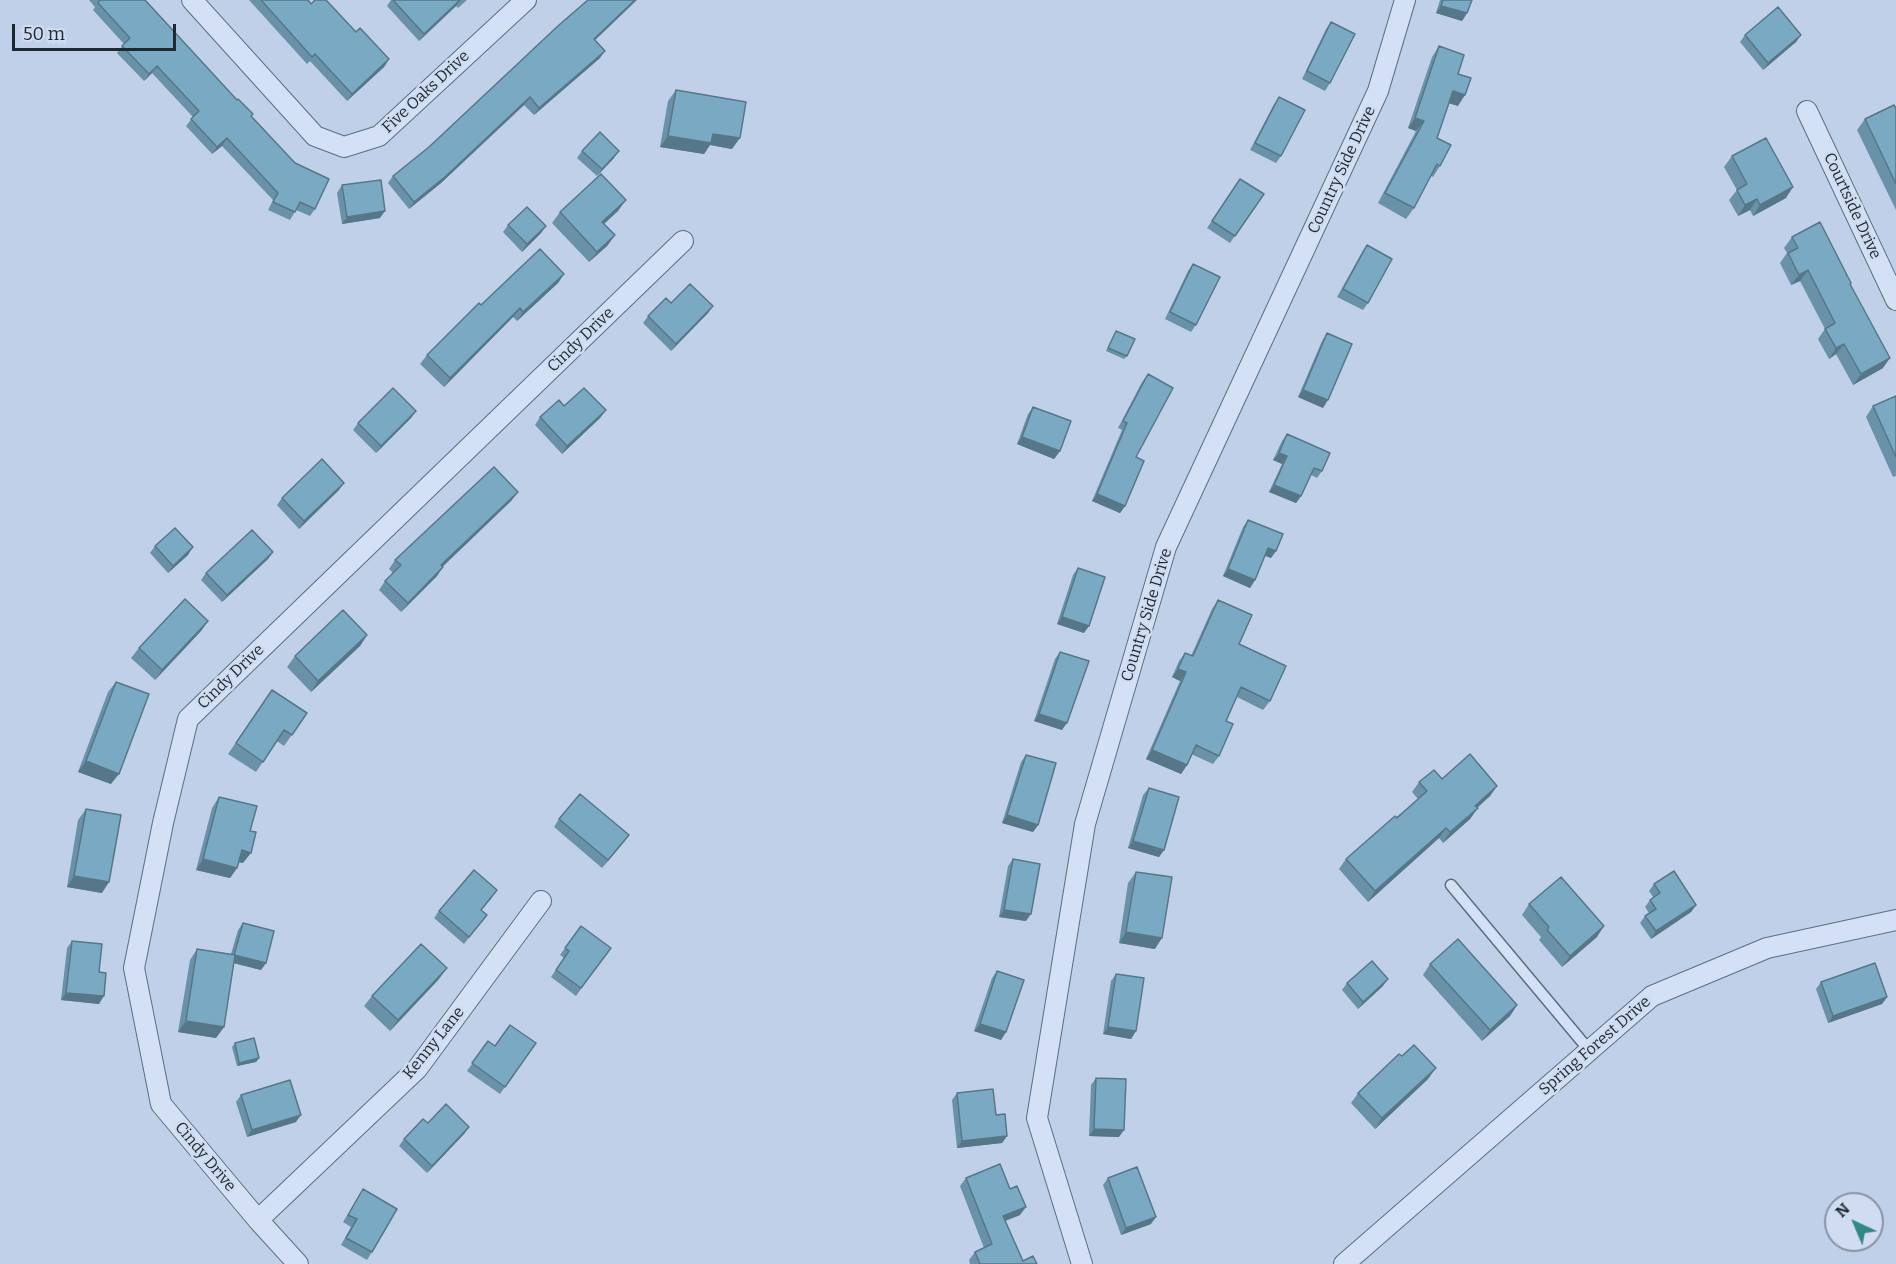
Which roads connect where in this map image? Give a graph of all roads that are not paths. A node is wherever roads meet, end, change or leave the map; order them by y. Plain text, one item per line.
1 (192, 0) edge
2 (526, 0) edge
3 (1405, 0) edge
4 (1807, 111) dead end
5 (683, 241) dead end
6 (1896, 300) edge
7 (1451, 885) dead end
8 (541, 901) dead end
9 (1896, 920) edge
10 (1589, 1050) junction
11 (258, 1220) junction
12 (298, 1264) edge
13 (1082, 1264) edge
14 (1344, 1264) edge

1 - 2 street, Five Oaks Drive
3 - 13 street, Country Side Drive
4 - 6 street, Courtside Drive
5 - 11 street, Cindy Drive
7 - 10 lane
8 - 11 street, Kenny Lane
9 - 10 street, Spring Forest Drive
10 - 14 street, Spring Forest Drive
11 - 12 street, Cindy Drive

